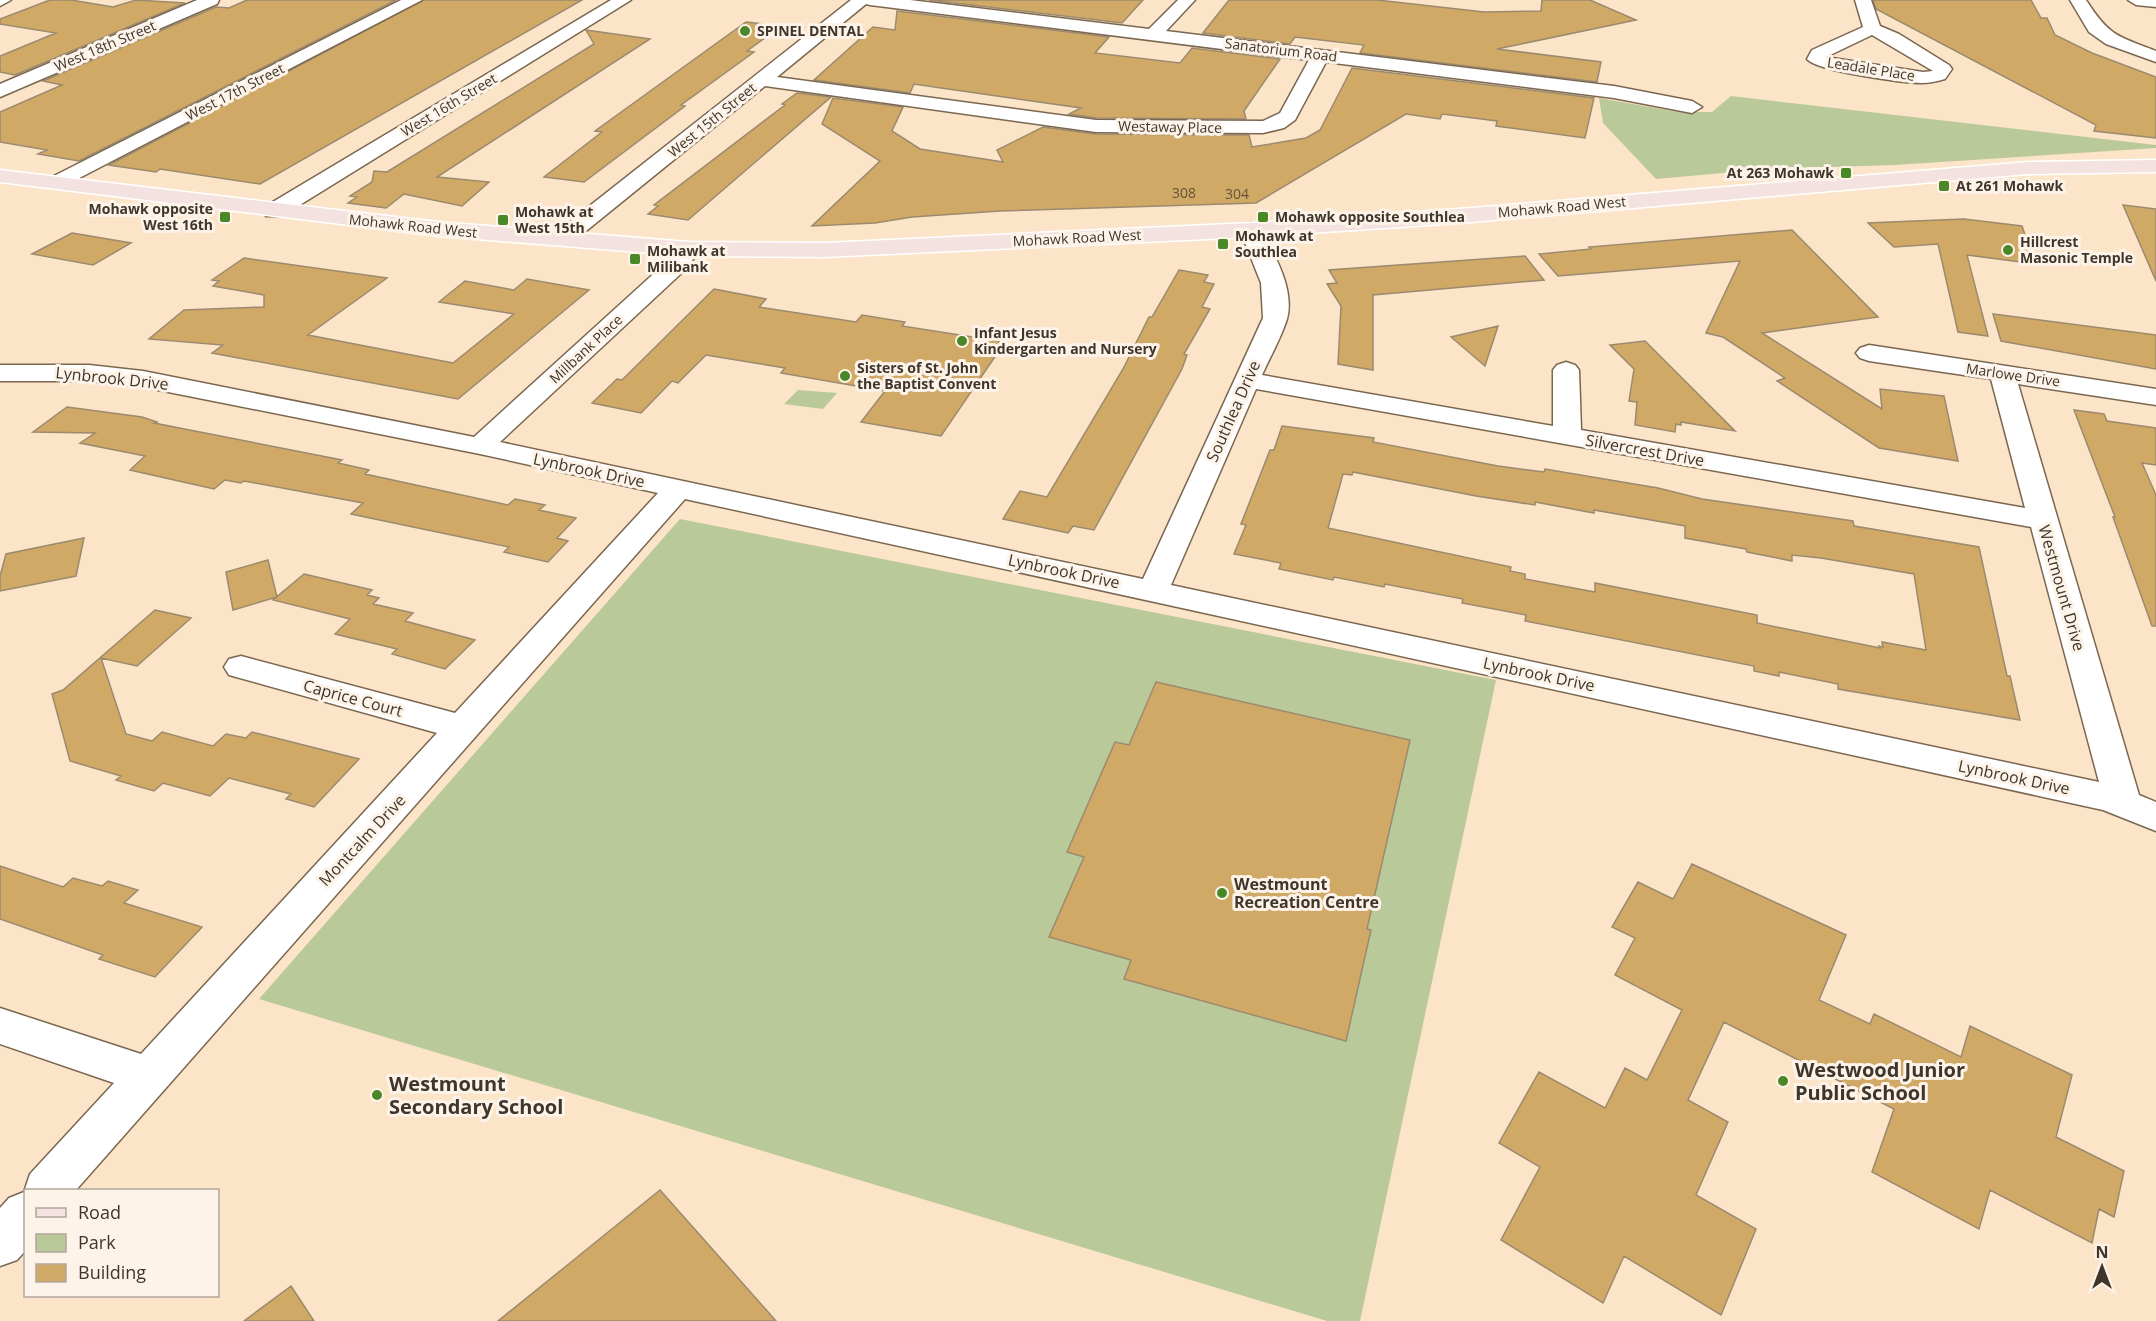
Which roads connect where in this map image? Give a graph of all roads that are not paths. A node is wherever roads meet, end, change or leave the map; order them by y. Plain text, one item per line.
1 (211, 0) edge
2 (414, 0) edge
3 (623, 0) edge
4 (861, 0) edge
5 (870, 0) edge
6 (1187, 0) edge
7 (1863, 0) edge
8 (2078, 0) edge
9 (2136, 0) edge
10 (2156, 2) edge
11 (1872, 29) junction
12 (1153, 35) junction
13 (1322, 55) junction
14 (2156, 57) edge
15 (761, 80) junction
16 (0, 92) edge
17 (1692, 107) dead end
18 (981, 109) junction
19 (963, 128) dead end
20 (2156, 166) edge
21 (0, 176) edge
22 (55, 183) junction
23 (274, 211) junction
24 (1251, 230) junction
25 (562, 239) junction
26 (689, 249) junction
27 (1869, 353) dead end
28 (1566, 370) dead end
29 (0, 373) edge
30 (2002, 373) junction
31 (1247, 380) junction
32 (2156, 397) edge
33 (1567, 436) junction
34 (480, 446) junction
35 (678, 489) junction
36 (2043, 520) junction
37 (1153, 590) junction
38 (241, 667) dead end
39 (465, 728) junction
40 (2123, 802) junction
41 (2156, 817) edge
42 (0, 1026) edge
43 (147, 1075) junction
44 (48, 1189) edge
45 (24, 1216) edge
46 (0, 1243) edge

1 - 16 street, West 18th Street
2 - 22 street, West 17th Street
3 - 23 street, West 16th Street
4 - 15 street, West 15th Street
5 - 12 street, Sanatorium Road
6 - 12 street
7 - 11 street
8 - 14 street
9 - 10 street
11 - 11 street, Leadale Place
12 - 13 street, Sanatorium Road
13 - 17 street, Sanatorium Road
13 - 18 street, Westaway Place
15 - 18 street, Westaway Place
15 - 25 street, West 15th Street
18 - 19 street
20 - 24 main road, Mohawk Road West
21 - 22 main road, Mohawk Road West
22 - 23 main road, Mohawk Road West
23 - 25 main road, Mohawk Road West
24 - 26 main road, Mohawk Road West
24 - 31 street, Southlea Drive
25 - 26 main road, Mohawk Road West
26 - 34 street, Millbank Place
27 - 30 street, Marlowe Drive
28 - 33 street
29 - 34 street, Lynbrook Drive
30 - 32 street, Marlowe Drive
30 - 36 street, Westmount Drive
31 - 33 street, Silvercrest Drive
31 - 37 street, Southlea Drive
33 - 36 street, Silvercrest Drive
34 - 35 street, Lynbrook Drive
35 - 37 street, Lynbrook Drive
35 - 39 street, Montcalm Drive
36 - 40 street, Westmount Drive
37 - 40 street, Lynbrook Drive
38 - 39 street, Caprice Court
39 - 43 street, Montcalm Drive
40 - 41 street, Lynbrook Drive
42 - 43 street
43 - 44 street, Montcalm Drive
45 - 46 street

